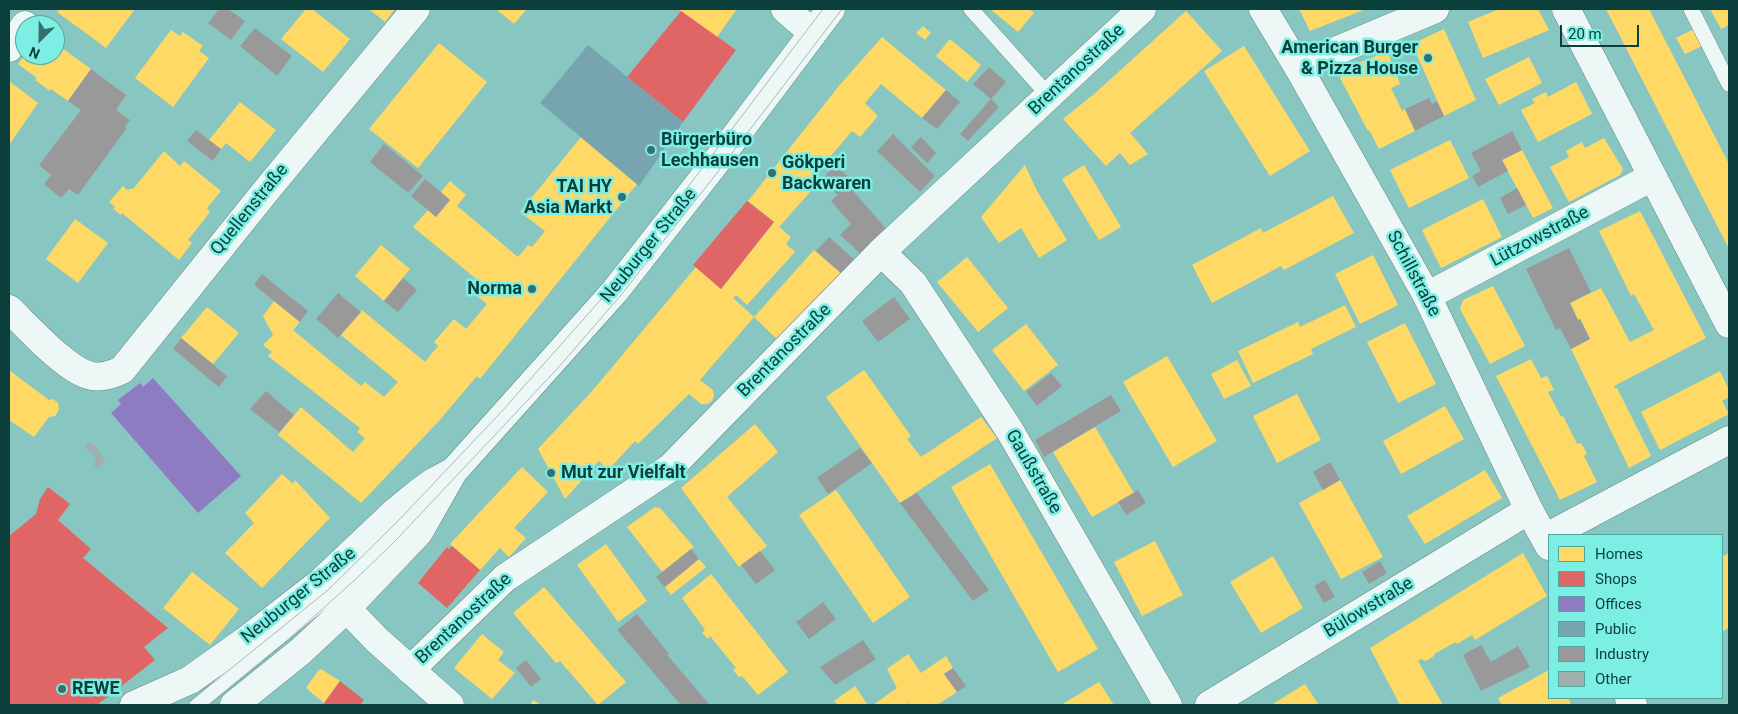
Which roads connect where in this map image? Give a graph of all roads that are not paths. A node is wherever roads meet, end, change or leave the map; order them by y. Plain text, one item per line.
1 (416, 9) edge
2 (785, 9) edge
3 (831, 9) edge
4 (971, 9) edge
5 (1142, 9) edge
6 (1263, 9) edge
7 (1435, 9) edge
8 (1566, 9) edge
9 (1691, 9) edge
10 (814, 34) junction
11 (1298, 67) junction
12 (1729, 84) edge
13 (1049, 96) junction
14 (1652, 177) junction
15 (881, 252) junction
16 (1427, 296) junction
17 (9, 309) edge
18 (1729, 324) edge
19 (1729, 440) edge
20 (453, 472) junction
21 (1529, 510) junction
22 (1557, 534) edge
23 (1548, 539) edge
24 (333, 595) junction
25 (410, 670) junction
26 (1216, 704) edge
27 (134, 705) edge
28 (197, 705) edge
29 (234, 705) edge
30 (450, 705) edge
31 (1168, 705) edge

1 - 17 street, Quellenstraße
2 - 10 street
3 - 10 street, Neuburger Straße
4 - 13 lane
5 - 13 street, Brentanostraße
6 - 11 street, Schillstraße
7 - 11 street
8 - 14 street
9 - 12 lane
10 - 20 street, Neuburger Straße
11 - 16 street, Schillstraße
13 - 15 street, Brentanostraße
14 - 16 street, Lützowstraße
14 - 18 street
15 - 25 street, Brentanostraße
15 - 31 street, Gaußstraße
16 - 21 street, Schillstraße
19 - 22 street
20 - 24 street, Neuburger Straße
20 - 24 street, Neuburger Straße
21 - 23 street, Schillstraße
21 - 26 street, Bülowstraße
24 - 25 street
24 - 27 street, Neuburger Straße
24 - 28 lane
24 - 29 street, Neuburger Straße
25 - 30 street

